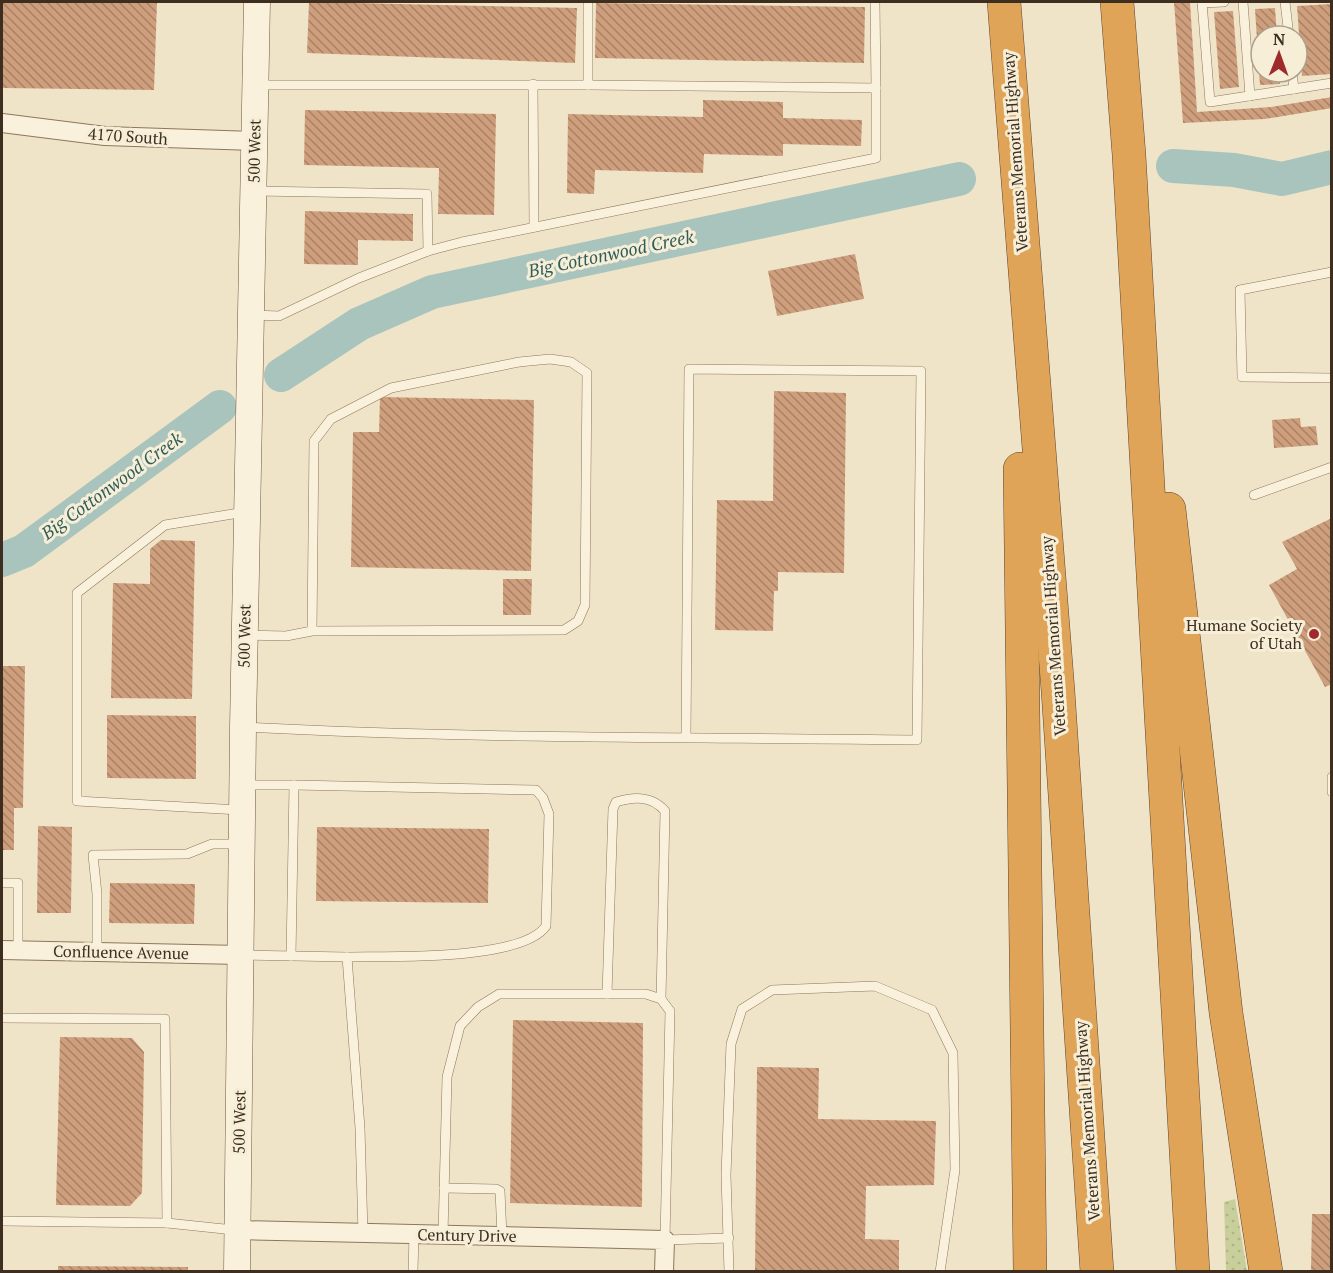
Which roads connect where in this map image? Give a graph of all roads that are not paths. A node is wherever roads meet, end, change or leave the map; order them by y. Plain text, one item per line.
1 (256, 2) edge
2 (588, 2) edge
3 (875, 2) edge
4 (1004, 2) edge
5 (1117, 2) edge
6 (1202, 2) edge
7 (1224, 2) edge
8 (1243, 2) edge
9 (1286, 2) edge
10 (1288, 24) edge
11 (1332, 83) edge
12 (533, 84) junction
13 (1293, 84) edge
14 (255, 85) junction
15 (588, 85) junction
16 (876, 87) junction
17 (1293, 89) junction
18 (1250, 96) junction
19 (2, 123) edge
20 (254, 141) junction
21 (1129, 155) junction
22 (1016, 170) junction
23 (253, 191) junction
24 (534, 227) junction
25 (428, 251) junction
26 (1332, 273) edge
27 (252, 315) junction
28 (1332, 378) edge
29 (1332, 467) edge
30 (1254, 495) dead end
31 (247, 511) junction
32 (312, 631) junction
33 (244, 635) junction
34 (243, 727) junction
35 (686, 737) junction
36 (1332, 777) edge
37 (242, 785) junction
38 (294, 785) junction
39 (1332, 792) edge
40 (242, 810) junction
41 (241, 844) junction
42 (2, 883) edge
43 (10, 951) edge
44 (97, 953) junction
45 (241, 955) junction
46 (291, 956) junction
47 (347, 957) junction
48 (607, 994) junction
49 (661, 999) junction
50 (2, 1018) edge
51 (444, 1188) junction
52 (2, 1221) edge
53 (167, 1223) junction
54 (238, 1230) junction
55 (363, 1233) junction
56 (414, 1234) junction
57 (443, 1234) junction
58 (502, 1236) junction
59 (729, 1238) junction
60 (665, 1239) junction
61 (237, 1272) edge
62 (413, 1272) edge
63 (664, 1272) edge
64 (729, 1272) edge
65 (940, 1272) edge
66 (1030, 1272) edge
67 (1098, 1272) edge
68 (1193, 1272) edge
69 (1266, 1272) edge

1 - 14 main road, 500 West
2 - 15 lane
3 - 16 lane
4 - 22 highway, Veterans Memorial Highway
5 - 21 highway
6 - 7 lane
6 - 18 lane
8 - 18 lane
9 - 10 lane
11 - 17 lane
12 - 14 lane
12 - 15 lane
12 - 24 lane
13 - 17 lane
14 - 20 main road, 500 West
15 - 16 lane
16 - 24 lane
17 - 18 lane
19 - 20 street, 4170 South
20 - 23 main road, 500 West
21 - 68 highway
21 - 69 highway
22 - 66 highway
22 - 67 highway, Veterans Memorial Highway
23 - 25 lane
23 - 27 main road, 500 West
24 - 25 lane
25 - 27 lane
26 - 28 lane
27 - 31 main road, 500 West
29 - 30 lane
31 - 33 main road, 500 West
31 - 40 lane
32 - 32 lane
32 - 33 lane
33 - 34 main road, 500 West
34 - 35 lane
34 - 37 main road, 500 West
35 - 35 lane
36 - 39 lane
37 - 38 lane
37 - 40 main road, 500 West
38 - 46 lane
38 - 47 lane
40 - 41 main road, 500 West
41 - 44 lane
41 - 45 main road, 500 West
42 - 43 lane
43 - 44 street, Confluence Avenue
44 - 45 street, Confluence Avenue
45 - 46 lane
45 - 54 main road, 500 West
46 - 47 lane
47 - 55 lane
48 - 49 lane
48 - 49 lane
48 - 51 lane
49 - 60 lane
50 - 53 lane
51 - 57 lane
51 - 58 lane
52 - 53 lane
53 - 54 lane
54 - 55 street, Century Drive
54 - 61 main road, 500 West
55 - 56 street, Century Drive
56 - 57 street, Century Drive
56 - 62 lane
57 - 58 street, Century Drive
58 - 60 street, Century Drive
59 - 60 lane
59 - 64 lane
59 - 65 lane
60 - 63 street

